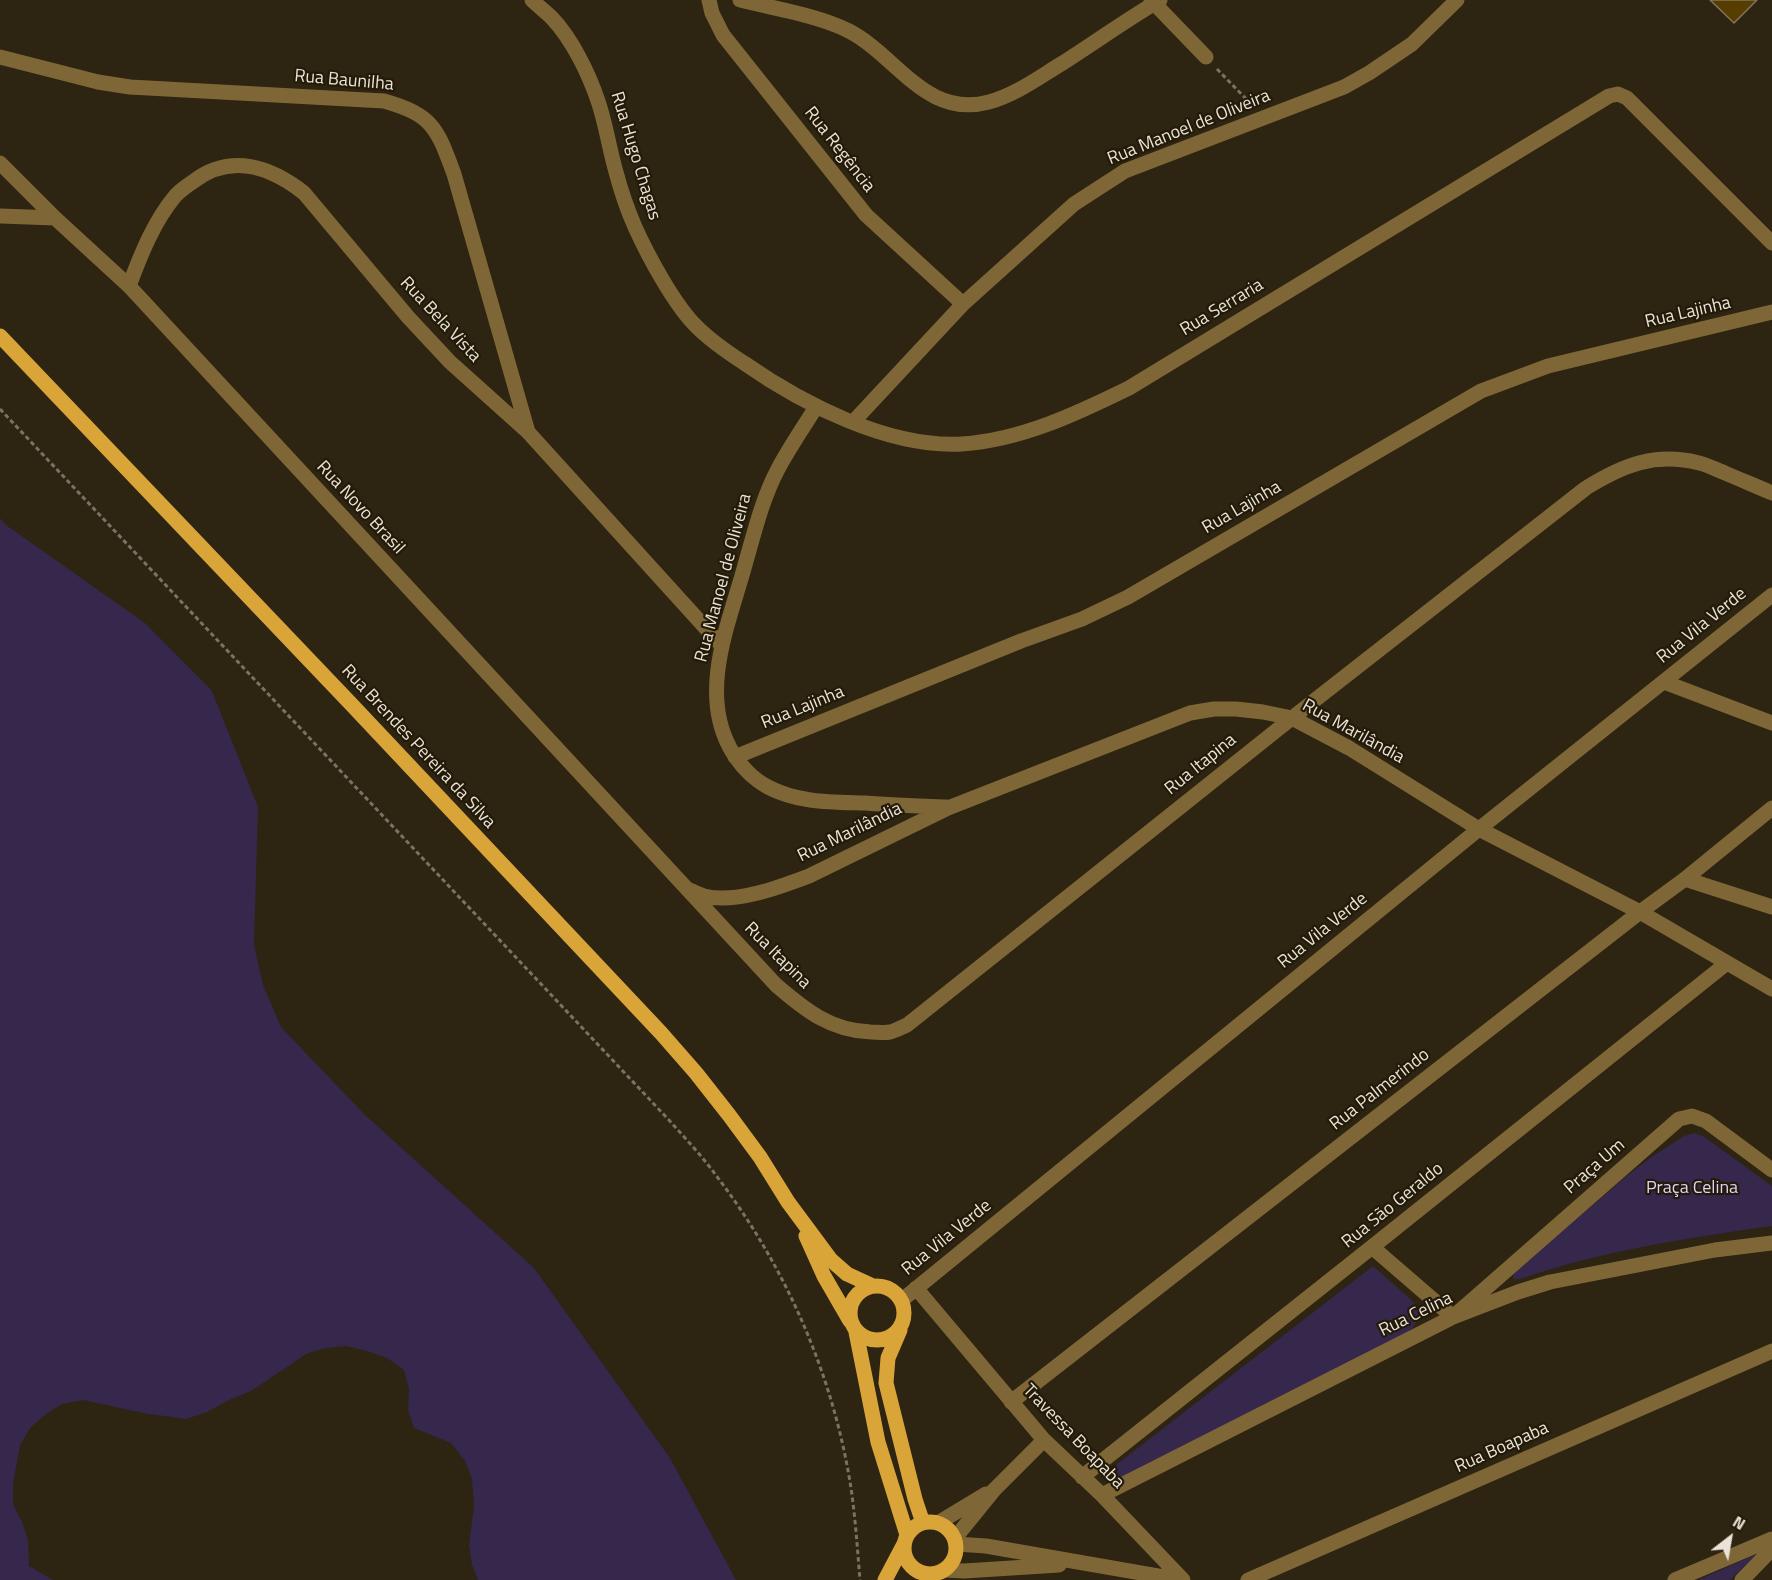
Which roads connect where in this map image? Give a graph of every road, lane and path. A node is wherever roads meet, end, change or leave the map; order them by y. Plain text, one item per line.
1 (532, 0) edge
2 (709, 0) edge
3 (740, 0) edge
4 (1457, 0) edge
5 (1155, 1) edge
6 (0, 57) edge
7 (1206, 57) joint
8 (1263, 117) junction
9 (0, 163) edge
10 (0, 216) edge
11 (55, 218) junction
12 (1772, 243) edge
13 (129, 286) junction
14 (963, 304) junction
15 (1772, 312) edge
16 (0, 336) edge
17 (816, 407) junction
18 (0, 409) edge
19 (853, 422) junction
20 (528, 432) junction
21 (1772, 493) edge
22 (1772, 595) edge
23 (722, 646) junction
24 (1664, 682) junction
25 (1292, 718) junction
26 (1772, 723) edge
27 (735, 756) junction
28 (948, 807) junction
29 (1772, 808) edge
30 (1479, 829) junction
31 (1685, 879) junction
32 (684, 888) junction
33 (1772, 907) edge
34 (1640, 912) junction
35 (1726, 963) junction
36 (1772, 989) edge
37 (1772, 1170) edge
38 (788, 1202) junction
39 (1772, 1243) edge
40 (1372, 1247) junction
41 (873, 1286) junction
42 (916, 1288) junction
43 (902, 1300) junction
44 (1453, 1317) junction
45 (853, 1326) junction
46 (900, 1330) junction
47 (1772, 1351) edge
48 (1011, 1402) junction
49 (1044, 1440) junction
50 (1082, 1477) junction
51 (994, 1490) junction
52 (1102, 1495) junction
53 (930, 1523) junction
54 (905, 1539) junction
55 (1772, 1539) edge
56 (961, 1542) junction
57 (1772, 1550) edge
58 (1083, 1563) junction
59 (938, 1575) edge
60 (1181, 1578) edge
61 (860, 1580) edge
62 (885, 1580) edge
63 (1248, 1580) edge
64 (1676, 1580) edge
65 (1742, 1580) edge

1 - 17 street, Rua Hugo Chagas
2 - 14 street, Rua Regência
3 - 5 street
4 - 8 street, Rua Manoel de Oliveira
5 - 7 street
6 - 20 street, Rua Baunilha
7 - 8 path
8 - 14 street, Rua Manoel de Oliveira
9 - 11 street, Rua Novo Brasil
10 - 11 street
11 - 13 street, Rua Novo Brasil
12 - 19 street, Rua Serraria
13 - 20 street, Rua Bela Vista
13 - 32 street, Rua Novo Brasil
14 - 19 street, Rua Manoel de Oliveira
15 - 27 street, Rua Lajinha
16 - 38 main road, Rua Brendes Pereira da Silva
17 - 19 street, Rua Serraria
17 - 23 street, Rua Manoel de Oliveira
18 - 61 path
20 - 23 street, Rua Bela Vista
21 - 25 street, Rua Itapina
22 - 24 street, Rua Vila Verde
23 - 27 street, Rua Manoel de Oliveira
24 - 26 street
24 - 30 street, Rua Vila Verde
25 - 28 street, Rua Marilândia
25 - 30 street, Rua Marilândia
25 - 32 street, Rua Itapina
27 - 28 street, Rua Manoel de Oliveira
28 - 32 street, Rua Marilândia
29 - 31 street, Rua Palmerindo
30 - 34 street, Rua Marilândia
30 - 42 street, Rua Vila Verde
31 - 33 street
31 - 34 street, Rua Palmerindo
34 - 35 street, Rua Marilândia
34 - 48 street, Rua Palmerindo
35 - 36 street, Rua Marilândia
35 - 40 street, Rua São Geraldo
37 - 44 street, Praça Um
38 - 41 main road, Rua Brendes Pereira da Silva
38 - 45 main road, Rua Brendes Pereira da Silva
39 - 44 street, Rua Celina
40 - 44 street
40 - 50 street, Rua São Geraldo
41 - 43 main road
41 - 45 main road
42 - 43 street, Rua Vila Verde
42 - 48 street, Travessa Boapaba
43 - 46 main road
44 - 52 street, Rua Celina
45 - 46 main road
45 - 54 main road, Rua Brendes Pereira da Silva
46 - 53 main road
47 - 63 street, Rua Boapaba
48 - 49 street, Travessa Boapaba
49 - 50 street, Travessa Boapaba
49 - 51 street
50 - 52 street, Travessa Boapaba
51 - 53 street
51 - 56 street
52 - 60 street, Travessa Boapaba
53 - 54 main road
53 - 56 main road
54 - 59 main road
54 - 62 main road
55 - 64 street
56 - 58 street
56 - 59 main road
57 - 65 street
58 - 59 street
58 - 60 street

